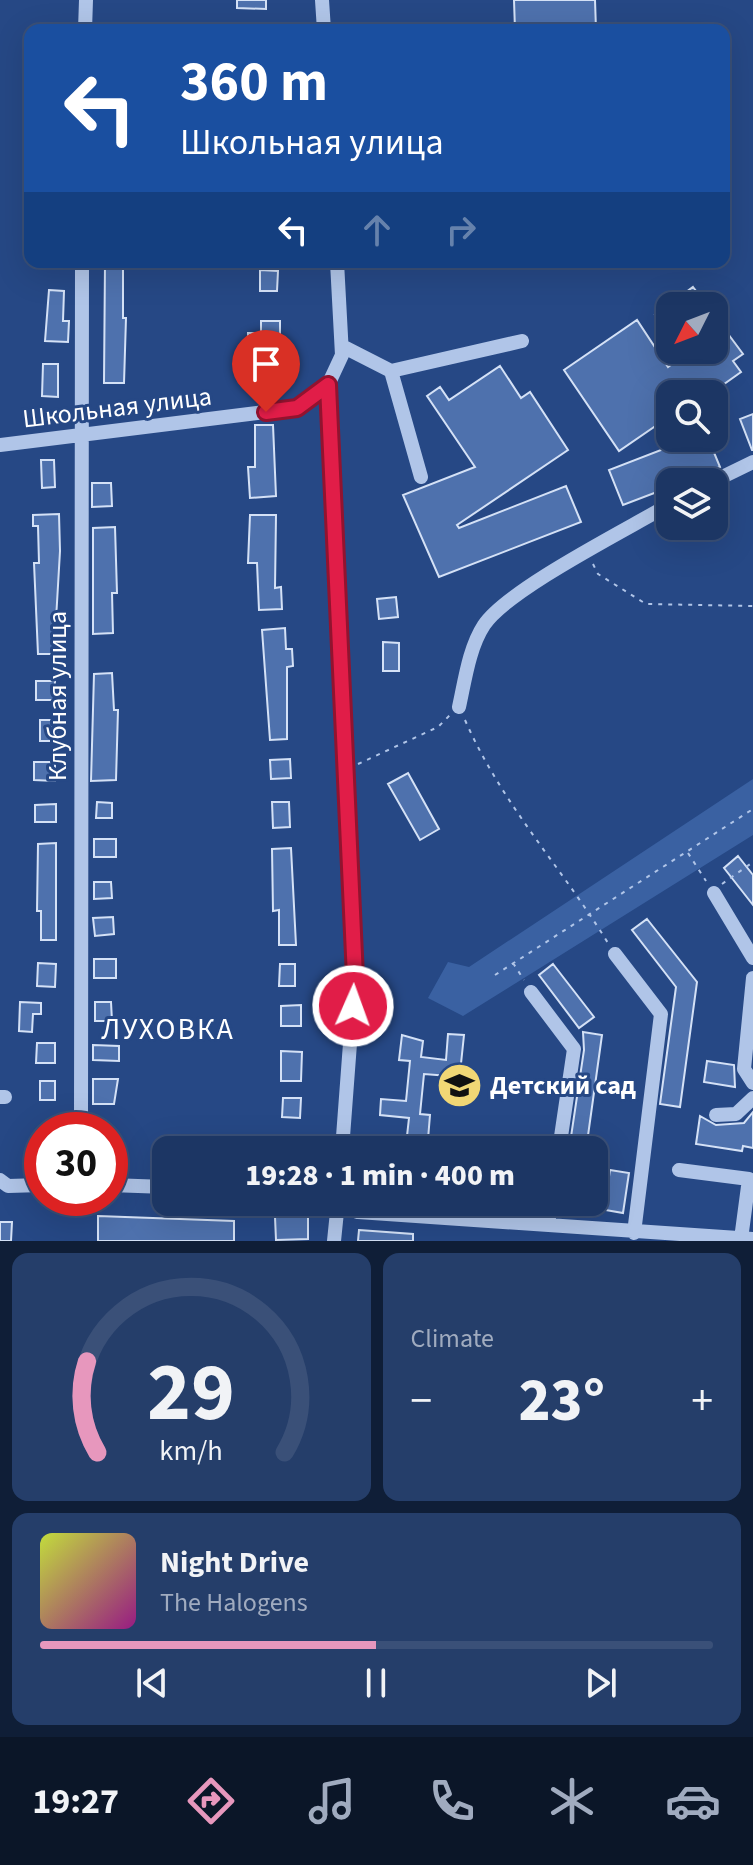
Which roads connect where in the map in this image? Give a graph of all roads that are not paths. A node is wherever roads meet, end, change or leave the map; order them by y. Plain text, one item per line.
1 (86, 0) edge
2 (322, 0) edge
3 (85, 24) edge
4 (324, 24) edge
5 (82, 268) edge
6 (337, 268) edge
7 (522, 341) dead end
8 (342, 346) junction
9 (391, 371) junction
10 (328, 385) junction
11 (81, 436) junction
12 (0, 445) edge
13 (753, 462) edge
14 (728, 474) edge
15 (421, 477) dead end
16 (656, 512) edge
17 (459, 707) road end
18 (714, 893) road end
19 (615, 954) road end
20 (753, 958) edge
21 (753, 978) edge
22 (531, 992) road end
23 (753, 1083) edge
24 (753, 1098) edge
25 (81, 1112) edge
26 (716, 1115) dead end
27 (343, 1136) edge
28 (561, 1136) edge
29 (679, 1170) dead end
30 (0, 1180) edge
31 (24, 1186) edge
32 (128, 1186) edge
33 (152, 1186) edge
34 (334, 1216) edge
35 (462, 1216) edge
36 (507, 1216) edge
37 (549, 1216) edge
38 (506, 1222) junction
39 (548, 1225) junction
40 (634, 1233) junction
41 (681, 1239) edge
42 (747, 1239) edge
43 (334, 1241) edge

1 - 3 street
2 - 4 street
5 - 11 street, Клубная улица
6 - 8 street
7 - 9 street
8 - 9 street
8 - 10 street
9 - 15 street
10 - 11 street, Школьная улица
10 - 27 street
11 - 12 street, Школьная улица
11 - 25 street, Клубная улица
13 - 14 street
16 - 17 street
18 - 20 street
19 - 40 street
21 - 23 street
22 - 28 street
24 - 26 street
29 - 42 street
30 - 31 street
32 - 33 street
34 - 43 street
35 - 38 street
36 - 38 street
37 - 39 street
38 - 39 street
39 - 40 street
40 - 41 street
41 - 42 street

